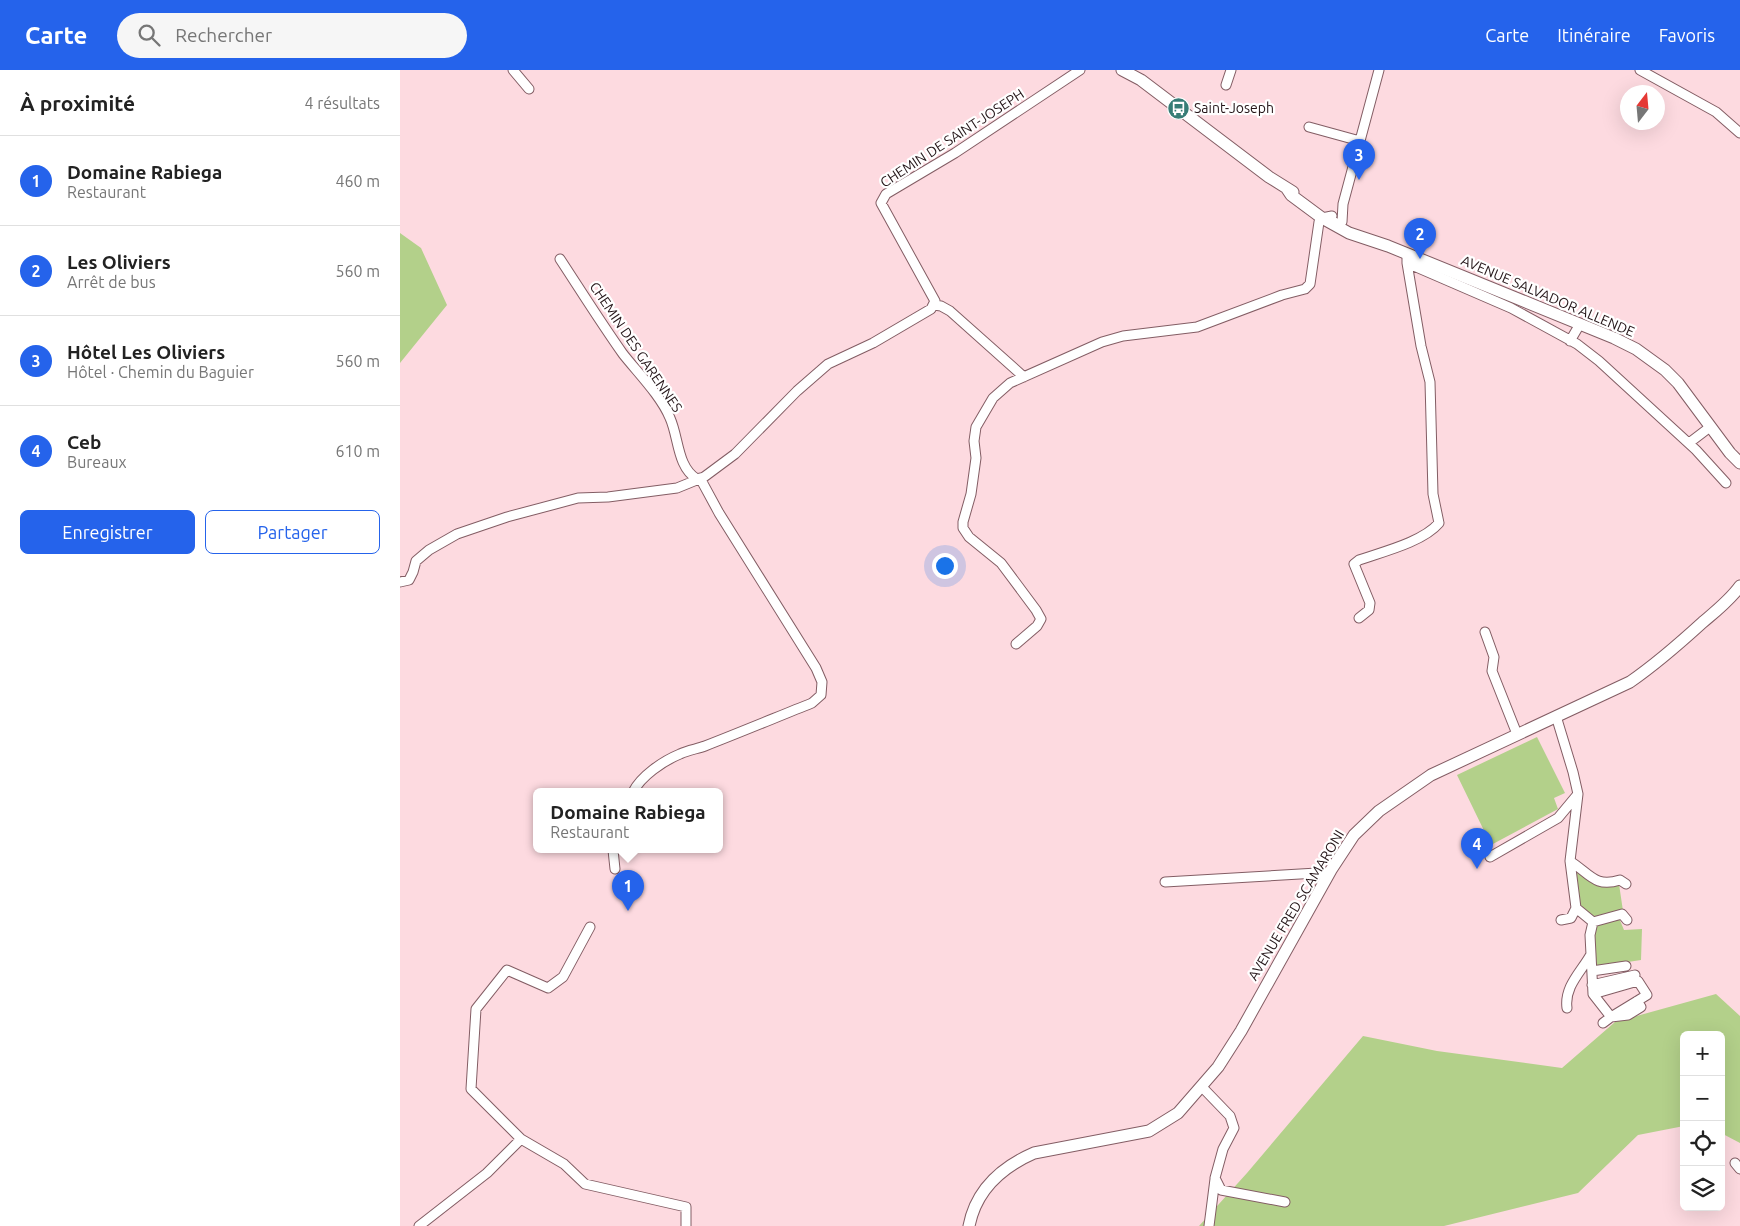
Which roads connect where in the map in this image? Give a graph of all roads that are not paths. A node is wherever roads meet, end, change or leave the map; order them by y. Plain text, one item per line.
1 (513, 70) edge
2 (1080, 70) edge
3 (1122, 70) edge
4 (1131, 70) edge
5 (1231, 70) edge
6 (1378, 70) edge
7 (1640, 70) edge
8 (1141, 80) junction
9 (1226, 85) dead end
10 (529, 89) dead end
11 (1309, 127) dead end
12 (1740, 134) edge
13 (1360, 142) junction
14 (1287, 189) junction
15 (1330, 219) junction
16 (560, 259) dead end
17 (1407, 259) junction
18 (934, 305) junction
19 (1580, 324) junction
20 (1570, 340) junction
21 (1024, 377) junction
22 (1710, 427) junction
23 (1689, 443) junction
24 (1740, 463) edge
25 (699, 479) junction
26 (1726, 483) dead end
27 (400, 582) edge
28 (1740, 586) edge
29 (1359, 618) dead end
30 (1484, 632) dead end
31 (1016, 644) dead end
32 (1556, 716) junction
33 (1517, 734) junction
34 (635, 788) edge
35 (1578, 794) junction
36 (614, 854) edge
37 (1490, 857) dead end
38 (1570, 861) junction
39 (615, 869) dead end
40 (1328, 876) junction
41 (1165, 882) dead end
42 (1626, 884) dead end
43 (1576, 908) junction
44 (1561, 920) dead end
45 (1627, 920) dead end
46 (1594, 922) junction
47 (590, 928) dead end
48 (1591, 953) junction
49 (1626, 966) dead end
50 (1592, 971) junction
51 (1635, 975) dead end
52 (1593, 989) junction
53 (1567, 1008) dead end
54 (1611, 1017) junction
55 (1603, 1023) dead end
56 (1202, 1087) junction
57 (521, 1139) junction
58 (1215, 1179) junction
59 (1285, 1202) dead end
60 (420, 1226) edge
61 (686, 1226) edge
62 (969, 1226) edge
63 (1209, 1226) edge

1 - 10 street
2 - 18 street, CHEMIN DE SAINT-JOSEPH
3 - 8 main road, AVENUE SALVADOR ALLENDE
4 - 8 main road, AVENUE SALVADOR ALLENDE
5 - 9 street
6 - 13 street
7 - 12 street
8 - 14 main road, AVENUE SALVADOR ALLENDE
11 - 13 street
13 - 15 street
14 - 15 main road, AVENUE SALVADOR ALLENDE
14 - 15 main road, AVENUE SALVADOR ALLENDE
15 - 17 main road, AVENUE SALVADOR ALLENDE
15 - 21 street
16 - 25 street, CHEMIN DES GARENNES
17 - 19 main road, AVENUE SALVADOR ALLENDE
17 - 20 street
17 - 29 street
18 - 21 street
18 - 25 street
19 - 20 street
19 - 22 main road, AVENUE SALVADOR ALLENDE
20 - 23 street
21 - 31 street
22 - 23 street
22 - 24 main road, AVENUE SALVADOR ALLENDE
23 - 26 street
25 - 27 street
25 - 34 street, CHEMIN DES GARENNES
28 - 32 main road, AVENUE FRED SCAMARONI
30 - 33 street
32 - 33 main road, AVENUE FRED SCAMARONI
32 - 35 street
33 - 40 main road, AVENUE FRED SCAMARONI
35 - 37 street
35 - 38 street
36 - 39 street
38 - 42 street
38 - 43 street
40 - 41 street
40 - 56 main road, AVENUE FRED SCAMARONI
43 - 44 street
43 - 46 street
45 - 46 street
46 - 48 street
47 - 57 street
48 - 50 street
48 - 53 street
49 - 50 street
50 - 52 street
51 - 52 street
52 - 54 street
52 - 54 street
54 - 55 street
56 - 58 street
56 - 62 main road, AVENUE FRED SCAMARONI
57 - 60 street
57 - 61 street
58 - 59 street
58 - 63 street

